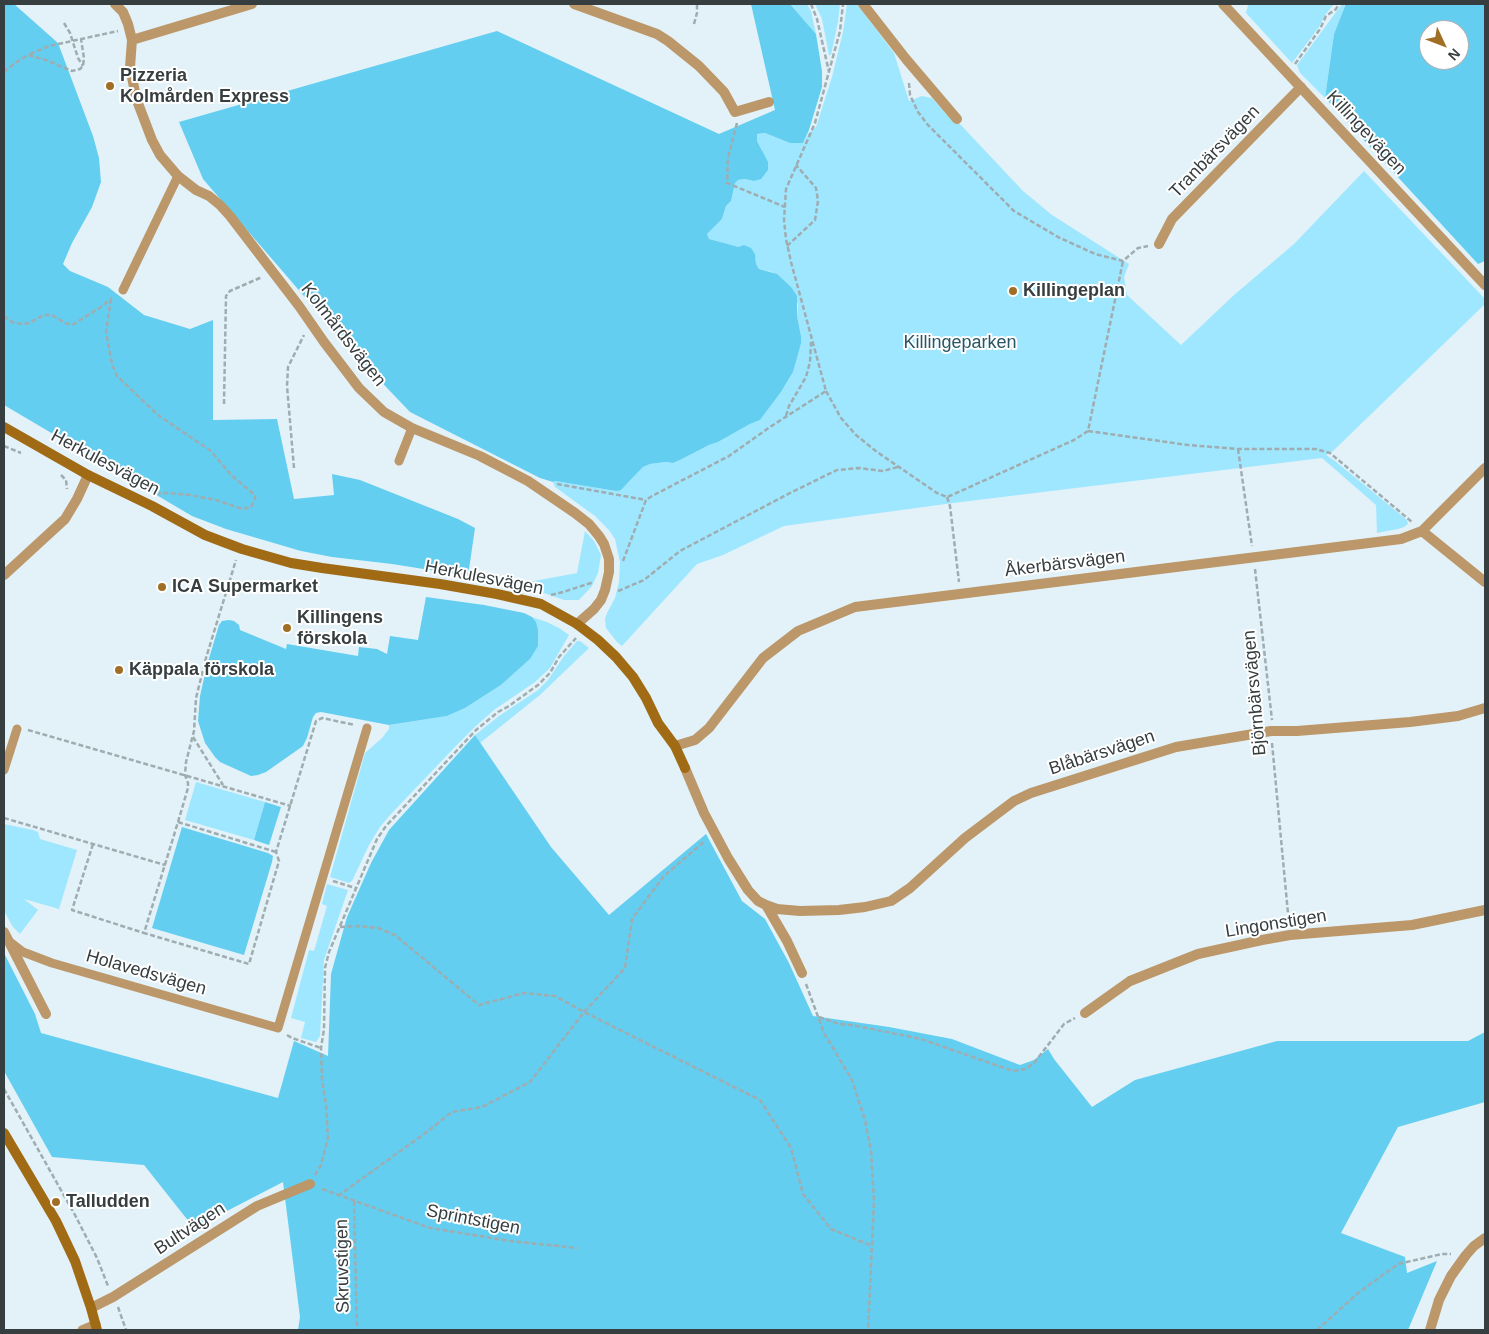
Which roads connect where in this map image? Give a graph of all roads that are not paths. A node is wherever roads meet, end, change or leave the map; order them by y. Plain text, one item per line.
1 (115, 4) edge
2 (252, 4) edge
3 (574, 4) edge
4 (863, 4) edge
5 (1223, 4) edge
6 (132, 40) junction
7 (1301, 88) junction
8 (770, 102) dead end
9 (956, 119) dead end
10 (178, 176) junction
11 (1159, 244) road end
12 (1485, 285) edge
13 (123, 290) road end
14 (4, 427) edge
15 (412, 428) junction
16 (4, 432) edge
17 (19, 436) junction
18 (399, 461) dead end
19 (1485, 468) edge
20 (88, 475) junction
21 (1422, 531) junction
22 (4, 575) edge
23 (1485, 582) edge
24 (577, 624) junction
25 (1485, 708) edge
26 (367, 728) road end
27 (17, 729) road end
28 (675, 746) junction
29 (4, 770) edge
30 (766, 905) junction
31 (1485, 910) edge
32 (6, 936) edge
33 (802, 973) road end
34 (1085, 1013) road end
35 (46, 1014) dead end
36 (4, 1133) edge
37 (310, 1184) road end
38 (1485, 1238) edge
39 (92, 1308) junction
40 (98, 1328) edge
41 (82, 1330) edge
42 (1430, 1330) edge

1 - 6 street, Kolmårdsvägen
2 - 6 street
3 - 8 street
4 - 9 street
5 - 7 street, Killingevägen
6 - 10 street, Kolmårdsvägen
7 - 11 street, Tranbärsvägen
7 - 12 street, Killingevägen
10 - 13 lane
10 - 15 street, Kolmårdsvägen
14 - 17 street, Herkulesvägen
15 - 18 lane
15 - 24 street, Kolmårdsvägen
16 - 17 street, Herkulesvägen
17 - 20 street, Herkulesvägen
19 - 21 street, Åkerbärsvägen
20 - 22 street
20 - 24 street, Herkulesvägen
21 - 23 street
21 - 28 street, Åkerbärsvägen
24 - 28 street, Herkulesvägen
25 - 30 street, Blåbärsvägen
26 - 32 lane, Holavedsvägen
27 - 29 lane
28 - 30 street, Herkulesvägen
30 - 33 street, Herkulesvägen
31 - 34 street, Lingonstigen
32 - 35 street, Holavedsvägen
36 - 39 street
37 - 39 street, Bultvägen
38 - 42 street
39 - 40 street
40 - 41 lane

